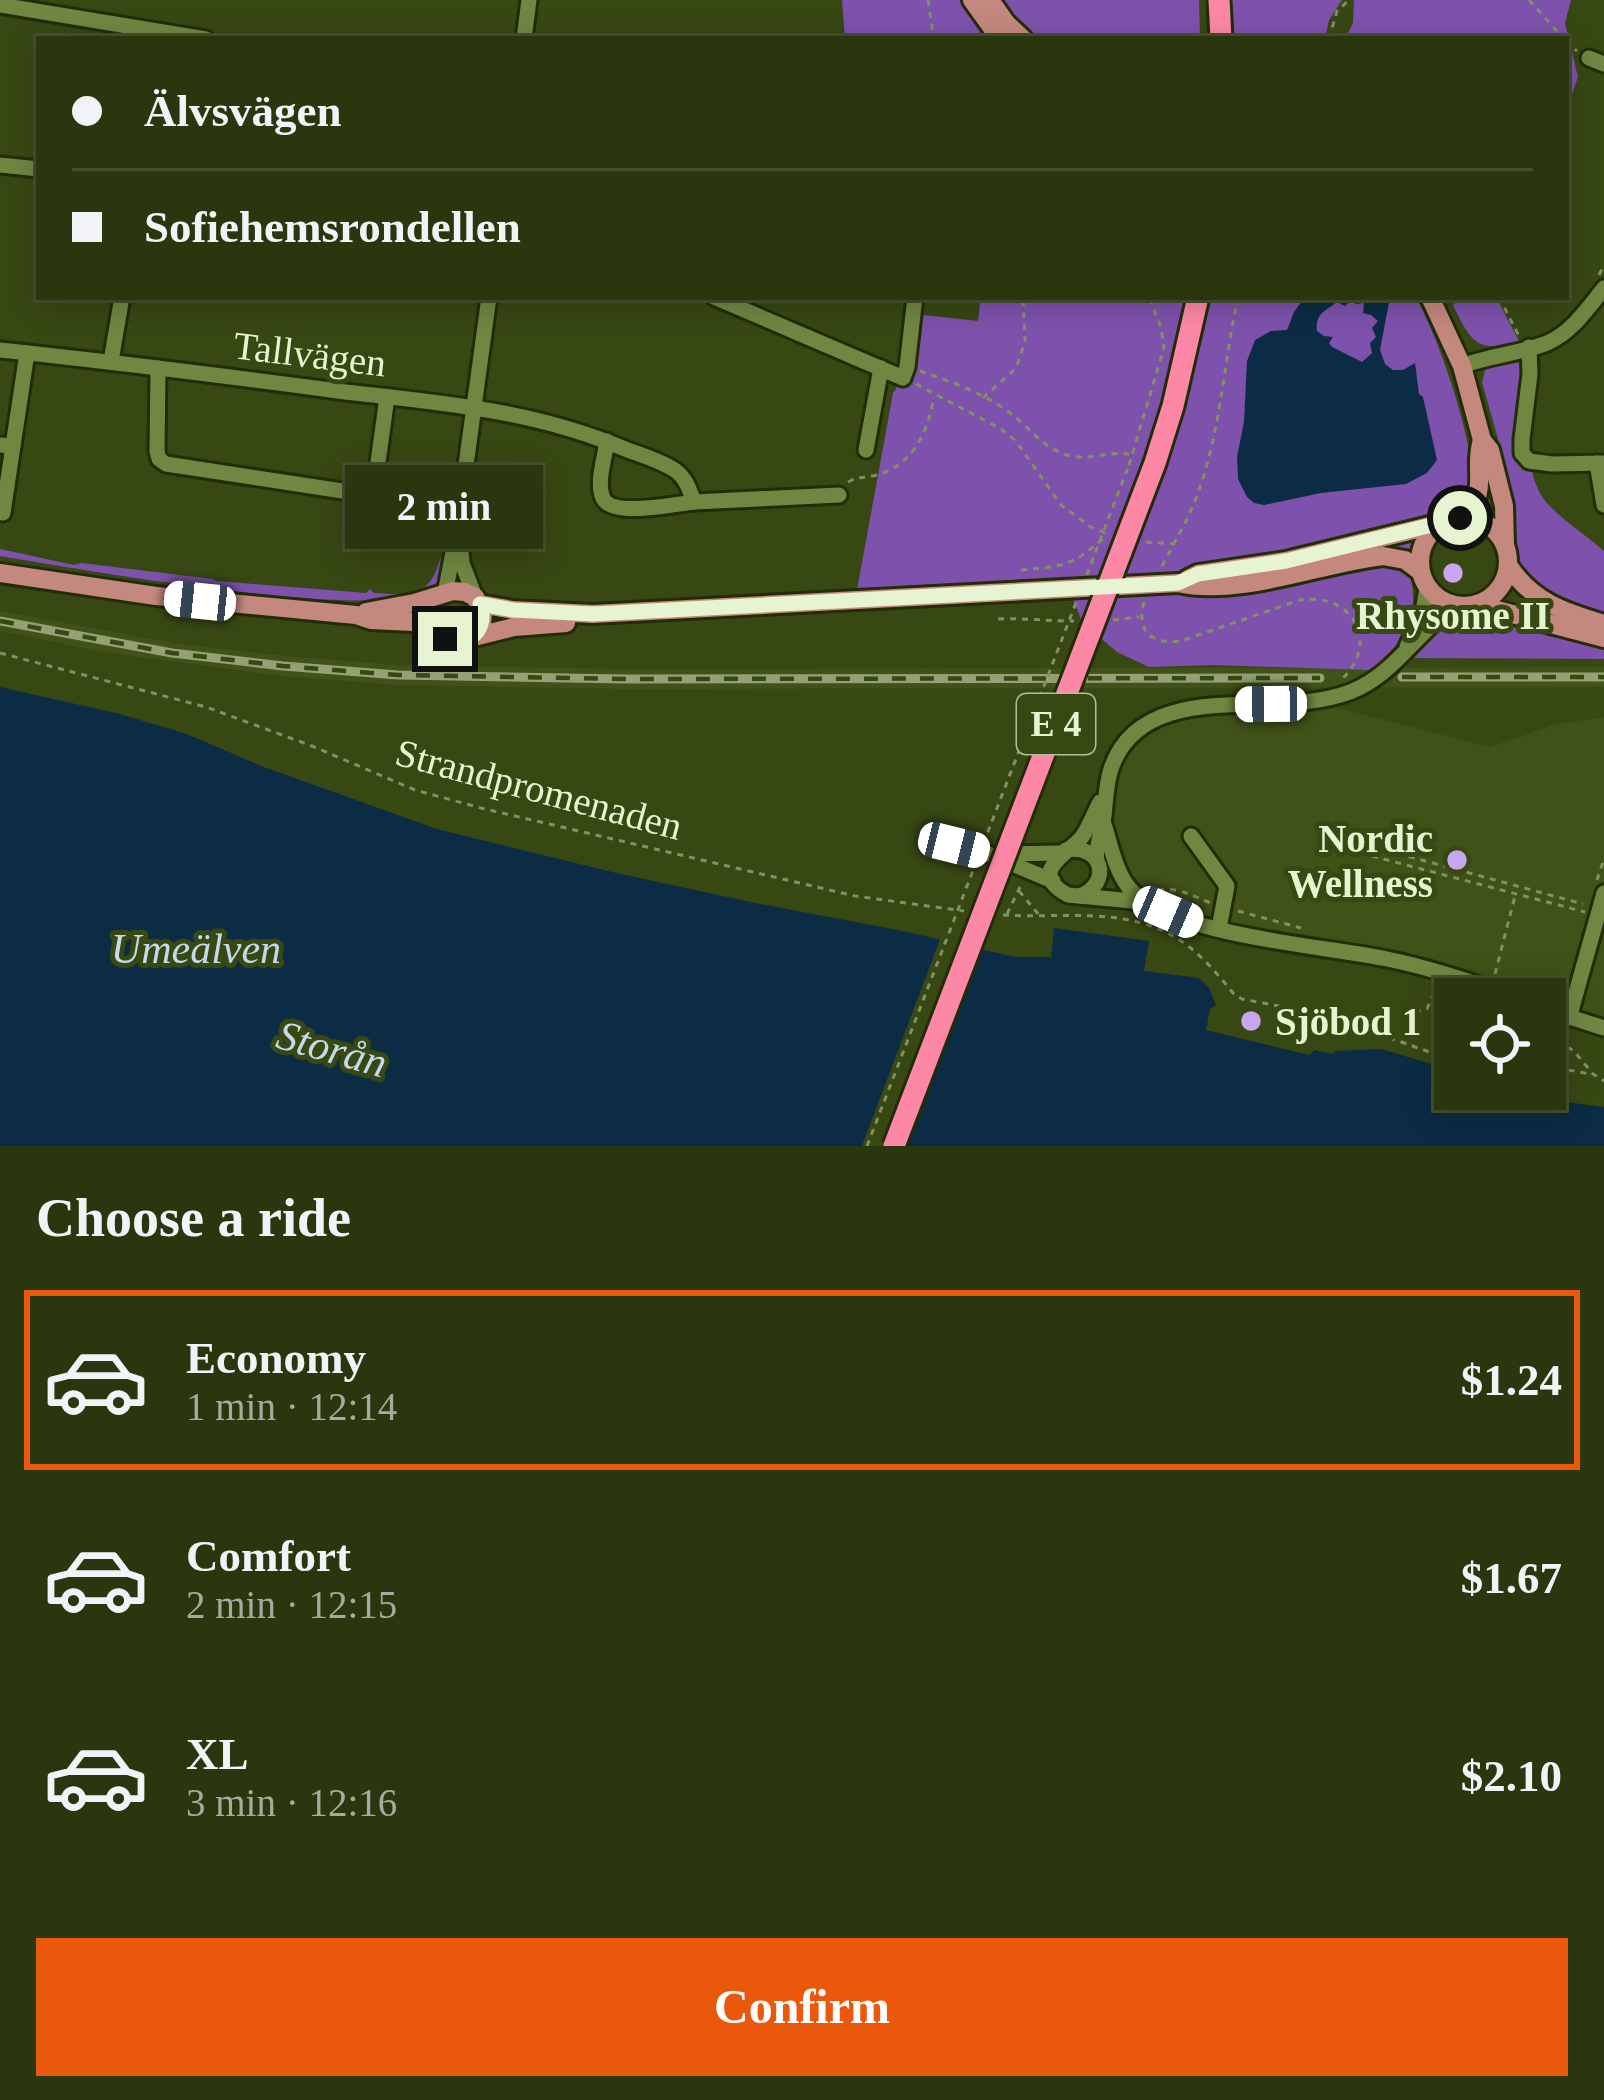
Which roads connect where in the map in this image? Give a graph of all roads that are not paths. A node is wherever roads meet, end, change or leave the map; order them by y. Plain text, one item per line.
1 (529, 0) edge
2 (972, 0) edge
3 (990, 0) edge
4 (1204, 0) edge
5 (1219, 0) edge
6 (0, 5) edge
7 (188, 36) edge
8 (524, 36) edge
9 (998, 36) edge
10 (1020, 36) edge
11 (1207, 36) edge
12 (1221, 36) edge
13 (0, 165) edge
14 (36, 169) edge
15 (1604, 288) edge
16 (122, 300) edge
17 (489, 300) edge
18 (721, 300) edge
19 (915, 300) edge
20 (1185, 300) edge
21 (1197, 300) edge
22 (1431, 300) edge
23 (1525, 344) junction
24 (0, 350) edge
25 (27, 353) junction
26 (112, 361) junction
27 (1462, 366) junction
28 (158, 368) junction
29 (881, 368) junction
30 (388, 397) junction
31 (474, 406) junction
32 (1482, 440) junction
33 (607, 441) junction
34 (6, 446) edge
35 (866, 450) dead end
36 (1600, 464) edge
37 (833, 495) road end
38 (694, 502) junction
39 (1604, 506) edge
40 (3, 513) dead end
41 (1452, 520) junction
42 (457, 531) junction
43 (1507, 555) junction
44 (0, 573) edge
45 (1424, 579) junction
46 (1178, 583) junction
47 (444, 595) junction
48 (478, 600) junction
49 (1478, 605) junction
50 (1456, 606) junction
51 (593, 614) junction
52 (356, 615) junction
53 (1604, 624) edge
54 (438, 632) junction
55 (473, 637) junction
56 (1604, 638) edge
57 (1405, 652) junction
58 (1104, 794) junction
59 (1103, 822) junction
60 (1191, 836) dead end
61 (954, 845) dead end
62 (1064, 852) junction
63 (988, 854) junction
64 (1098, 864) junction
65 (1053, 881) junction
66 (1129, 888) junction
67 (1599, 892) edge
68 (1078, 896) junction
69 (1144, 902) junction
70 (1219, 928) junction
71 (1452, 978) edge
72 (1566, 1017) edge
73 (1569, 1018) junction
74 (1604, 1028) edge
75 (883, 1146) edge
76 (894, 1146) edge

1 - 8 street
2 - 9 main road
3 - 10 main road
4 - 11 highway
5 - 12 highway
6 - 7 street
13 - 14 street
15 - 23 street
16 - 26 street
17 - 31 street
18 - 29 street
19 - 29 street
20 - 75 highway, E 4
21 - 76 highway, E 4, bridge
22 - 27 main road
23 - 27 street
23 - 36 street
24 - 25 street, Tallvägen
25 - 26 street, Tallvägen
25 - 34 street
26 - 28 street, Tallvägen
27 - 32 main road
28 - 30 street, Tallvägen
28 - 30 street
29 - 35 street
30 - 31 street, Tallvägen
31 - 33 street, Tallvägen
31 - 42 street
32 - 41 main road
32 - 43 main road
33 - 38 street, Tallvägen
33 - 38 street
34 - 40 street
36 - 39 street
37 - 38 street
41 - 43 main road
41 - 45 main road
41 - 46 main road
42 - 47 street
42 - 48 street
43 - 49 main road
43 - 53 main road
44 - 52 main road
45 - 46 main road
45 - 50 main road
45 - 57 street
46 - 51 main road
47 - 48 main road
47 - 52 main road
47 - 54 main road
48 - 51 main road
48 - 55 main road
49 - 50 main road
49 - 56 main road
50 - 57 street
51 - 55 main road
52 - 54 main road
54 - 55 main road
57 - 58 street
58 - 59 street
58 - 62 street
59 - 64 street
59 - 66 street
60 - 70 street
61 - 63 street
62 - 63 street
62 - 64 street
62 - 65 street
63 - 65 street
64 - 66 street
64 - 68 street
65 - 68 street
66 - 69 street
67 - 73 street
68 - 69 street
69 - 70 street
70 - 71 street
72 - 73 street
73 - 74 street

